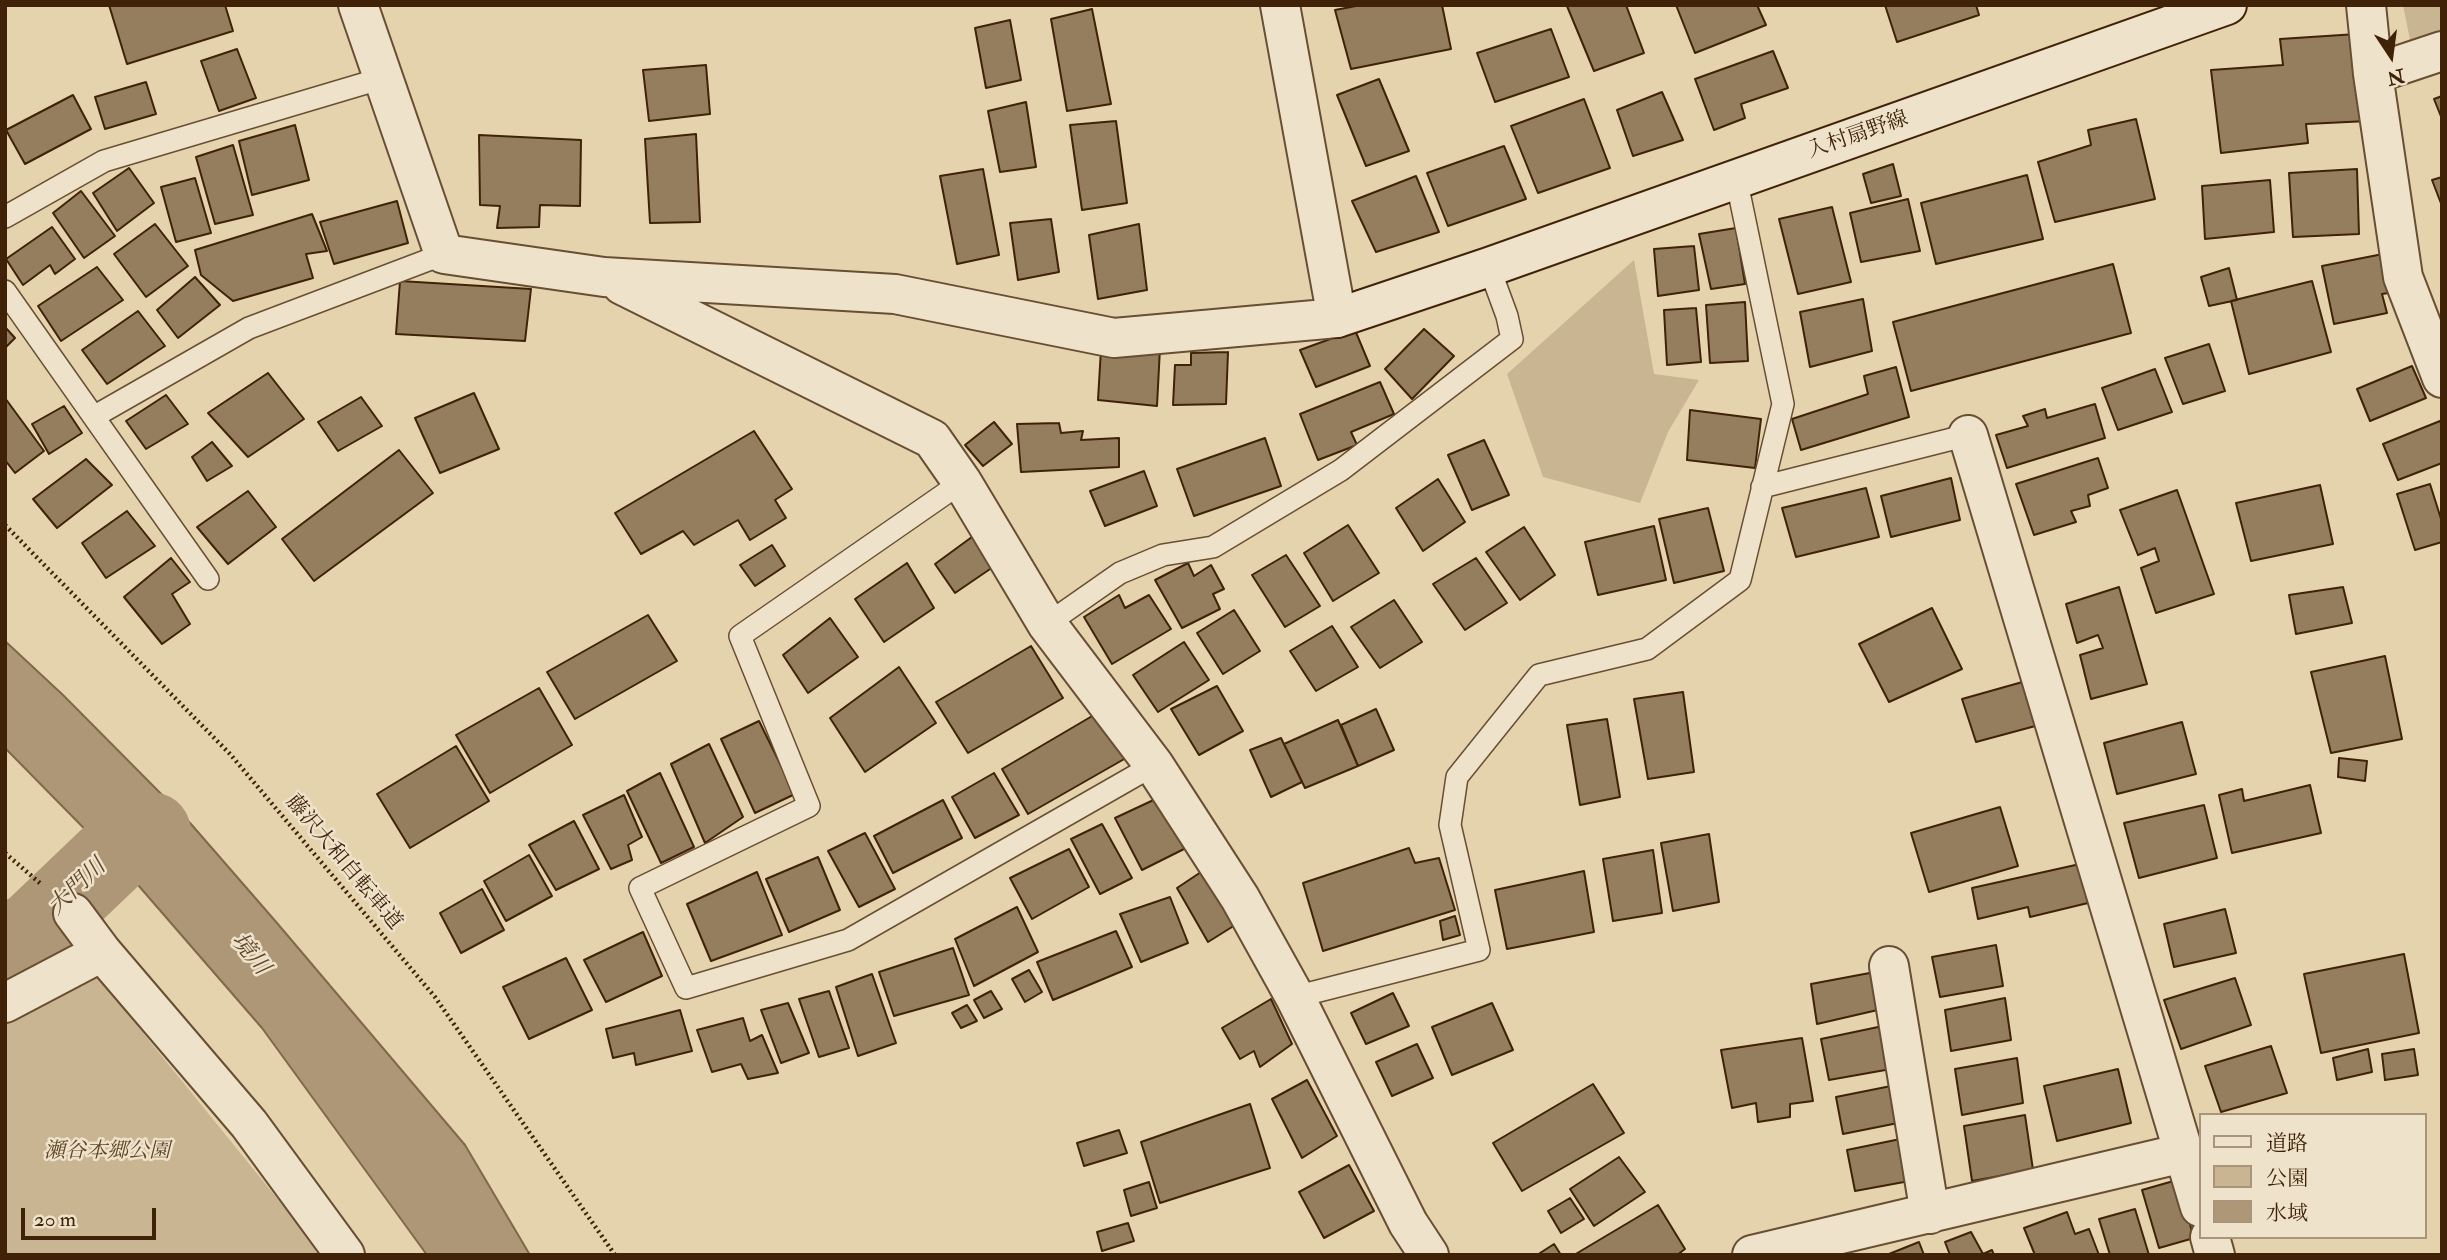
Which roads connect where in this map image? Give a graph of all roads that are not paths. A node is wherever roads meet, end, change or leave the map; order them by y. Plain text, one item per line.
1 (358, 5) edge
2 (1280, 5) edge
3 (2227, 5) edge
4 (2365, 5) edge
5 (2442, 51) edge
6 (2373, 74) junction
7 (383, 78) junction
8 (1735, 178) junction
9 (5, 217) edge
10 (444, 254) junction
11 (1489, 267) junction
12 (604, 276) junction
13 (5, 291) edge
14 (1337, 318) junction
15 (2442, 377) edge
16 (95, 416) junction
17 (1968, 435) joint
18 (962, 482) junction
19 (1762, 487) junction
20 (208, 579) dead end
21 (1047, 624) junction
22 (1154, 765) junction
23 (73, 913) dead end
24 (102, 952) junction
25 (1889, 966) dead end
26 (1295, 997) junction
27 (5, 1003) edge
28 (2183, 1153) junction
29 (2198, 1201) edge
30 (1930, 1214) junction
31 (345, 1255) edge
32 (1429, 1255) edge
33 (1752, 1255) edge

1 - 7 street
2 - 14 street
3 - 8 street, 入村扇野線
4 - 6 street
5 - 6 street
6 - 15 street
7 - 9 lane
7 - 10 street
8 - 11 street, 入村扇野線
8 - 19 lane
10 - 12 street
10 - 16 lane
11 - 14 street, 入村扇野線
11 - 21 lane
12 - 14 street, 入村扇野線
12 - 18 street
13 - 16 lane
16 - 20 lane
17 - 19 lane
17 - 28 street
18 - 21 street
18 - 22 lane
19 - 26 lane
21 - 22 street
22 - 26 street
23 - 24 street
24 - 27 street
24 - 31 street
25 - 30 street
26 - 32 street
28 - 29 street
28 - 30 street
30 - 33 street

